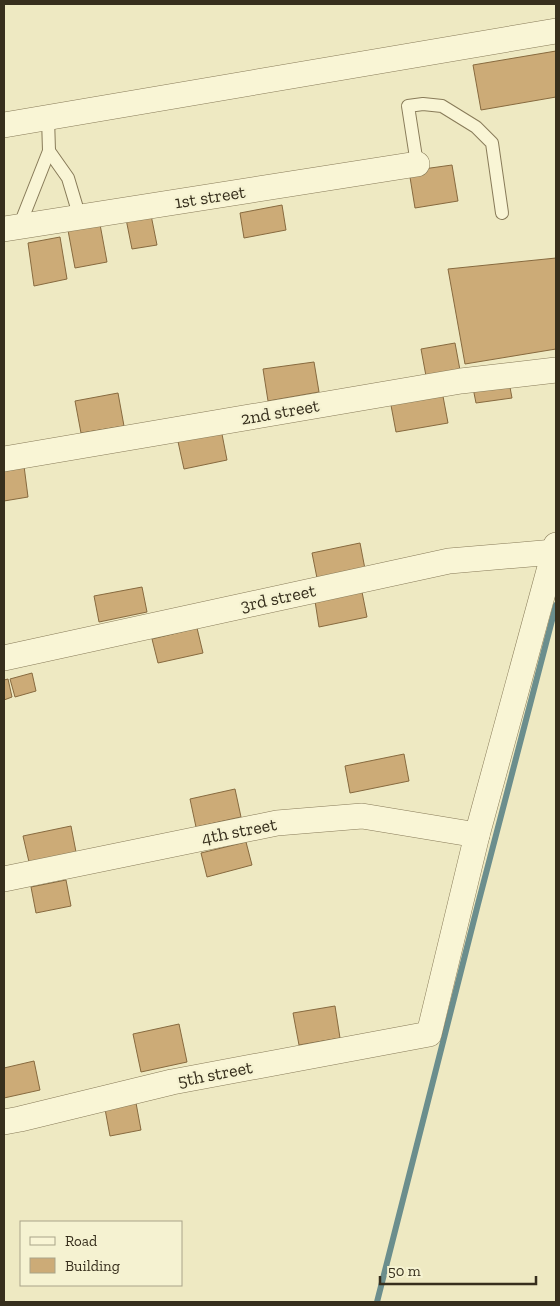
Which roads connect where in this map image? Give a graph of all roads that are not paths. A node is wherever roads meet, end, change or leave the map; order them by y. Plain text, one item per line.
1 (556, 31) edge
2 (48, 118) junction
3 (4, 125) edge
4 (49, 151) junction
5 (417, 164) joint
6 (502, 213) dead end
7 (80, 218) junction
8 (11, 228) edge
9 (556, 370) edge
10 (4, 459) edge
11 (555, 549) edge
12 (4, 658) edge
13 (477, 835) junction
14 (4, 880) edge
15 (4, 1122) edge

1 - 2 street
2 - 3 street
2 - 4 lane
4 - 7 lane
4 - 8 lane
5 - 6 lane
5 - 7 street, 1st street
7 - 8 street, 1st street
9 - 10 street, 2nd street
11 - 12 street, 3rd street
11 - 13 street
13 - 14 street, 4th street
13 - 15 street, 5th street

